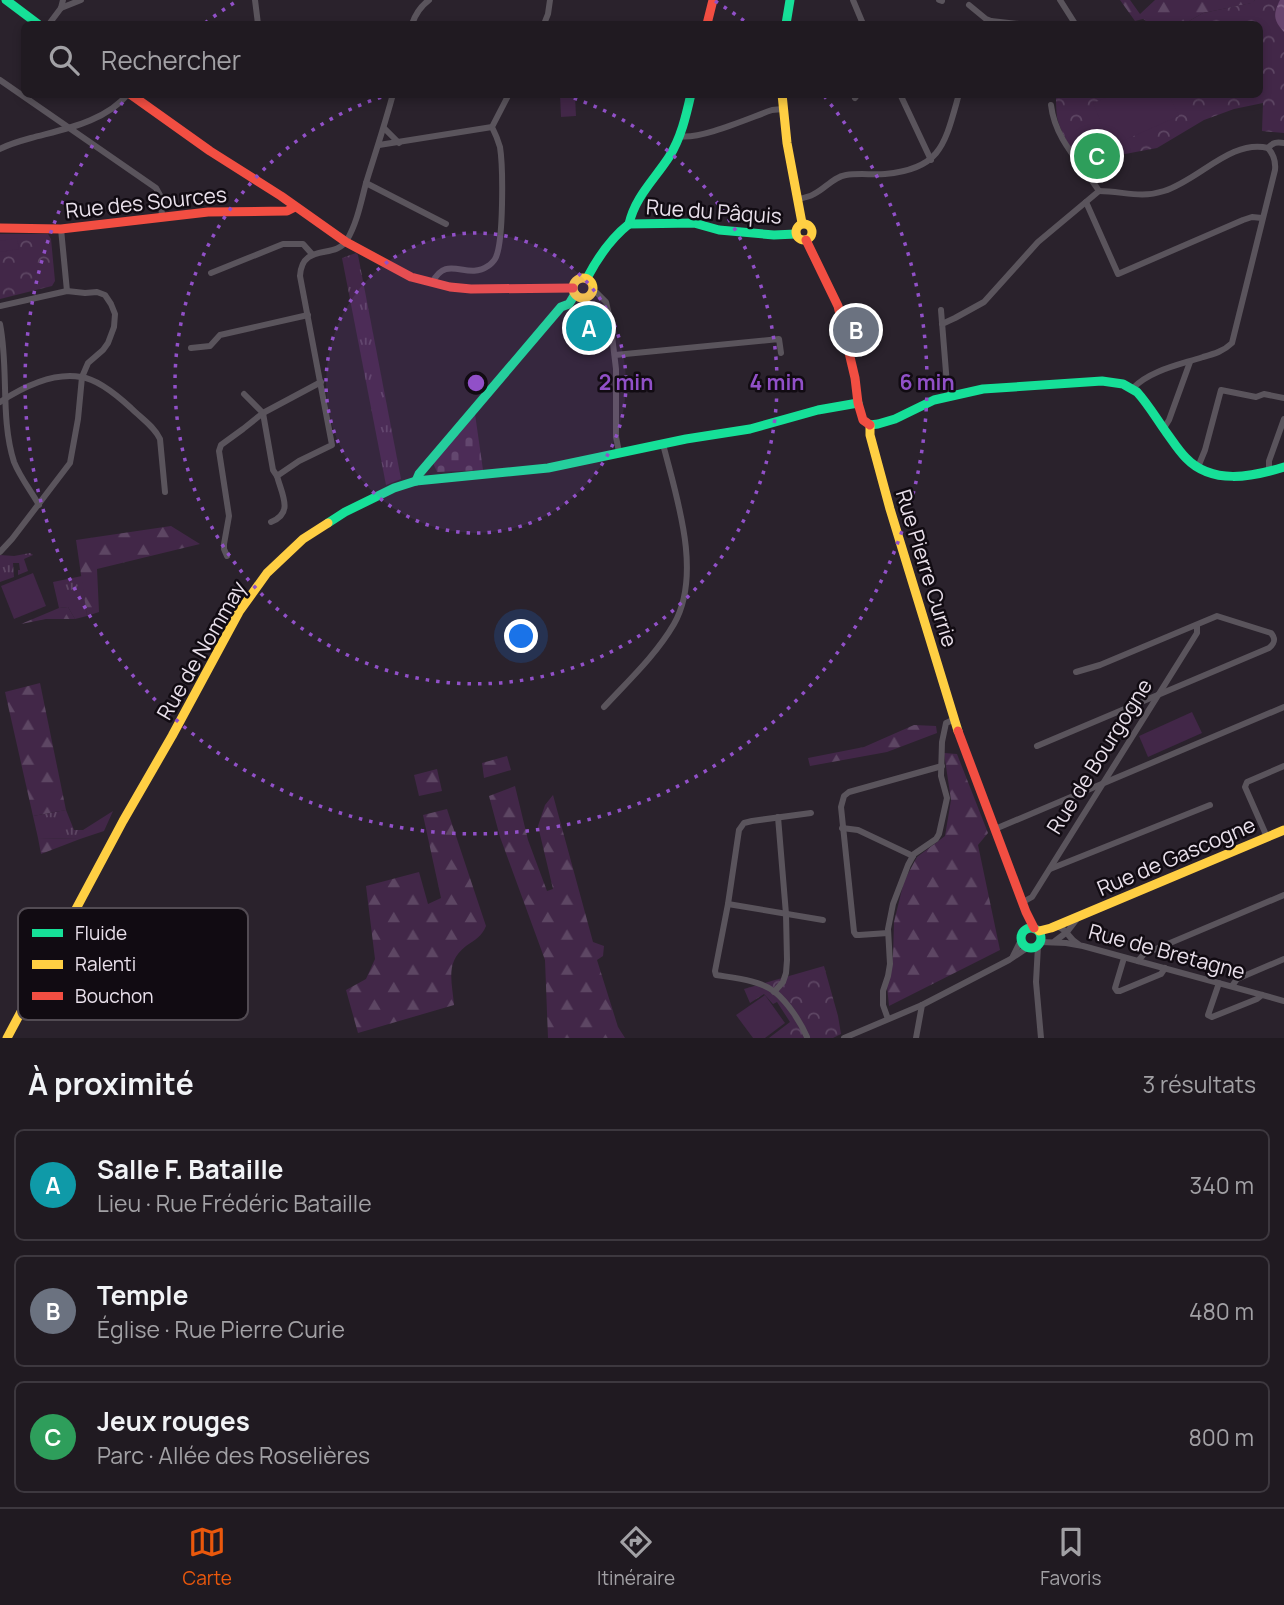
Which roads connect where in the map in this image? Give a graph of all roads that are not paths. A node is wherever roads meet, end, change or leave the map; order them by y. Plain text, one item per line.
1 (81, 0) edge
2 (255, 0) edge
3 (550, 0) edge
4 (713, 0) edge
5 (790, 0) edge
6 (853, 0) edge
7 (1060, 0) edge
8 (3, 1) edge
9 (426, 2) edge
10 (62, 4) edge
11 (969, 5) dead end
12 (33, 21) edge
13 (51, 21) edge
14 (258, 21) edge
15 (413, 21) edge
16 (545, 21) edge
17 (708, 21) edge
18 (786, 21) edge
19 (862, 21) edge
20 (988, 21) edge
21 (1073, 21) edge
22 (0, 80) edge
23 (21, 95) edge
24 (26, 98) edge
25 (126, 98) edge
26 (135, 98) edge
27 (392, 98) edge
28 (507, 98) edge
29 (690, 98) edge
30 (782, 98) edge
31 (902, 98) edge
32 (958, 98) edge
33 (1051, 105) dead end
34 (783, 109) junction
35 (492, 127) junction
36 (68, 128) junction
37 (384, 128) junction
38 (679, 136) junction
39 (399, 142) junction
40 (1284, 143) edge
41 (379, 145) junction
42 (1268, 148) junction
43 (0, 149) edge
44 (931, 160) junction
45 (366, 183) junction
46 (1099, 191) junction
47 (798, 199) junction
48 (1086, 202) junction
49 (295, 207) junction
50 (162, 218) junction
51 (1262, 218) junction
52 (802, 223) junction
53 (446, 224) dead end
54 (629, 224) junction
55 (0, 228) edge
56 (61, 229) junction
57 (796, 234) junction
58 (806, 240) junction
59 (346, 242) junction
60 (312, 254) junction
61 (211, 273) dead end
62 (586, 278) junction
63 (432, 283) junction
64 (67, 291) junction
65 (574, 291) junction
66 (593, 291) junction
67 (0, 306) edge
68 (941, 310) dead end
69 (308, 315) junction
70 (0, 324) edge
71 (942, 324) junction
72 (191, 348) dead end
73 (781, 353) dead end
74 (615, 355) junction
75 (1190, 362) junction
76 (82, 377) junction
77 (321, 382) junction
78 (1133, 388) junction
79 (244, 394) dead end
80 (948, 397) junction
81 (1284, 398) edge
82 (3, 400) edge
83 (858, 403) junction
84 (263, 413) junction
85 (1284, 419) edge
86 (870, 425) junction
87 (1164, 428) junction
88 (663, 444) junction
89 (619, 452) junction
90 (1272, 453) junction
91 (1198, 467) junction
92 (1283, 467) edge
93 (1269, 472) junction
94 (277, 476) junction
95 (416, 481) junction
96 (165, 492) dead end
97 (39, 505) junction
98 (271, 522) dead end
99 (0, 552) edge
100 (227, 556) dead end
101 (1197, 625) junction
102 (1076, 673) dead end
103 (1158, 695) junction
104 (1284, 707) edge
105 (604, 708) dead end
106 (954, 719) junction
107 (1037, 746) dead end
108 (942, 766) junction
109 (1284, 766) edge
110 (1101, 784) junction
111 (1210, 805) dead end
112 (811, 813) dead end
113 (778, 817) junction
114 (842, 828) junction
115 (995, 829) junction
116 (1284, 830) edge
117 (1267, 837) junction
118 (913, 856) junction
119 (1049, 869) junction
120 (1284, 895) edge
121 (728, 904) junction
122 (1025, 907) junction
123 (77, 908) edge
124 (786, 914) junction
125 (1082, 915) junction
126 (822, 920) dead end
127 (1055, 926) junction
128 (1033, 930) junction
129 (1067, 932) junction
130 (888, 933) junction
131 (1054, 942) junction
132 (1031, 945) junction
133 (1083, 946) junction
134 (1124, 958) junction
135 (1284, 960) edge
136 (1138, 961) junction
137 (1165, 968) junction
138 (1219, 983) junction
139 (1232, 986) junction
140 (774, 992) junction
141 (1262, 995) junction
142 (1284, 1001) edge
143 (922, 1005) junction
144 (18, 1019) edge
145 (888, 1019) junction
146 (857, 1035) edge
147 (8, 1038) edge
148 (808, 1038) edge
149 (844, 1038) edge
150 (916, 1038) edge
151 (1041, 1038) edge

1 - 10 street
2 - 14 street
3 - 16 street
4 - 17 street
5 - 18 street
6 - 19 street
7 - 21 street
8 - 12 street
9 - 15 street
10 - 13 street
11 - 20 street
22 - 23 street
24 - 36 street
25 - 36 street
26 - 49 street
27 - 37 street
28 - 35 street
29 - 38 street
30 - 34 street
31 - 44 street
32 - 44 street
33 - 46 street
34 - 38 street
34 - 47 street
35 - 39 street
35 - 63 street
36 - 43 street
36 - 50 street
37 - 39 street
37 - 41 street
38 - 54 street
39 - 41 street
40 - 42 street
41 - 45 street
42 - 46 street
42 - 51 street
44 - 47 street
45 - 53 street
45 - 59 street
46 - 48 street
47 - 52 street
48 - 51 street
48 - 71 street
49 - 50 street, Rue des Sources
49 - 59 street
50 - 56 street, Rue des Sources
51 - 75 street
52 - 57 street
52 - 58 street
54 - 57 street, Rue du Pâquis
54 - 62 street
55 - 56 street, Rue des Sources
56 - 64 street
57 - 58 street
58 - 83 street
59 - 60 street
59 - 63 street
60 - 61 street
60 - 69 street
62 - 65 street
62 - 66 street
63 - 65 street
64 - 67 street
64 - 76 street
65 - 66 street
65 - 95 street
66 - 74 street
68 - 71 street
69 - 72 street
69 - 77 street
70 - 82 street
71 - 80 street
73 - 74 street
74 - 89 street
75 - 78 street
75 - 87 street
76 - 82 street
76 - 96 street
76 - 97 street
77 - 84 street
77 - 94 street
78 - 80 street
78 - 87 street
79 - 84 street
80 - 86 street
81 - 91 street
82 - 97 street
83 - 86 street, Rue Pierre Currie
83 - 88 street, Rue de Nommay
84 - 94 street
84 - 100 street
85 - 90 street
86 - 106 street, Rue Pierre Currie
87 - 91 street
88 - 89 street, Rue de Nommay
88 - 105 street
89 - 95 street, Rue de Nommay
90 - 92 street
90 - 93 street
91 - 93 street
92 - 93 street
94 - 98 street
95 - 123 street, Rue de Nommay
97 - 99 street
101 - 102 street
101 - 103 street, Rue de Bourgogne
101 - 103 street
103 - 107 street
103 - 110 street, Rue de Bourgogne
104 - 110 street
106 - 108 street
106 - 115 street, Rue Pierre Currie
108 - 114 street
108 - 118 street
109 - 117 street
110 - 115 street
110 - 119 street, Rue de Bourgogne
111 - 119 street
112 - 113 street
113 - 121 street
113 - 124 street
114 - 118 street
114 - 130 street
115 - 122 street, Rue Pierre Currie
116 - 117 street, Rue de Gascogne
117 - 125 street, Rue de Gascogne
118 - 130 street
119 - 122 street, Rue de Bourgogne
120 - 136 street
121 - 124 street
121 - 140 street
122 - 128 street, Rue Pierre Currie
124 - 126 street
124 - 140 street
125 - 127 street, Rue de Gascogne
125 - 129 street, Rue de Gascogne
127 - 128 street, Rue de Gascogne
127 - 129 street
128 - 132 street, Rue Pierre Currie
128 - 132 street
129 - 131 street, Rue de Gascogne
129 - 133 street
130 - 145 street
131 - 132 street, Rue de Bretagne
131 - 133 street, Rue de Bretagne
132 - 143 street
132 - 151 street
133 - 134 street, Rue de Bretagne
134 - 136 street, Rue de Bretagne
134 - 137 street
135 - 139 street
136 - 137 street, Rue de Bretagne
137 - 138 street, Rue de Bretagne
138 - 139 street, Rue de Bretagne
138 - 141 street
139 - 141 street, Rue de Bretagne
140 - 148 street
141 - 142 street, Rue de Bretagne
143 - 145 street
143 - 150 street
144 - 147 street, Rue de Nommay
145 - 146 street
146 - 149 street

